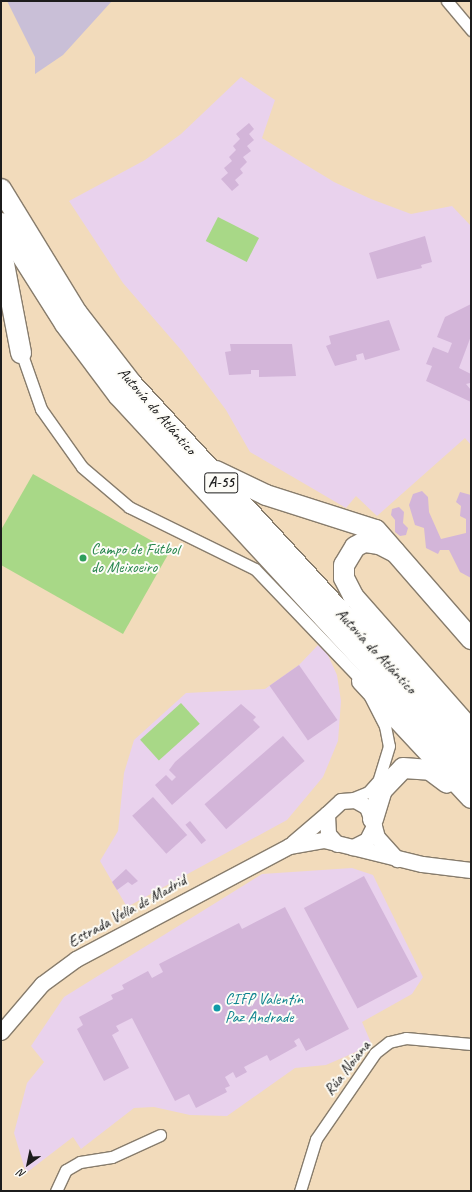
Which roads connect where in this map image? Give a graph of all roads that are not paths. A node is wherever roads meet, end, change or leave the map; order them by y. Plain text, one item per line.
1 (447, 1) edge
2 (471, 30) edge
3 (1, 189) edge
4 (1, 223) edge
5 (1, 248) edge
6 (1, 277) edge
7 (21, 353) junction
8 (180, 440) junction
9 (397, 553) junction
10 (471, 639) edge
11 (362, 681) junction
12 (471, 730) edge
13 (471, 754) edge
14 (471, 777) edge
15 (471, 798) edge
16 (348, 800) junction
17 (471, 802) edge
18 (328, 814) junction
19 (373, 823) junction
20 (337, 844) junction
21 (289, 846) junction
22 (353, 847) junction
23 (397, 859) junction
24 (471, 870) edge
25 (1, 1032) edge
26 (471, 1044) edge
27 (160, 1135) dead end
28 (56, 1191) edge
29 (300, 1191) edge

1 - 2 street
3 - 8 highway, Autovía do Atlántico / A-55
4 - 14 highway, Autovía do Atlántico / A-55
5 - 7 highway
6 - 7 street
7 - 11 street
8 - 9 highway
8 - 13 highway, Autovía do Atlántico / A-55
9 - 10 highway
9 - 12 highway
11 - 15 highway
11 - 16 street
16 - 18 main road, Estrada Vella de Madrid
16 - 19 main road
17 - 19 highway
18 - 20 main road
18 - 21 main road, Estrada Vella de Madrid
19 - 22 main road
19 - 23 main road
20 - 21 main road, Estrada Vella de Madrid
20 - 22 main road, Estrada Vella de Madrid
21 - 25 main road, Estrada Vella de Madrid
22 - 23 main road, Estrada Vella de Madrid
23 - 24 main road, Estrada Vella de Madrid
26 - 29 street, Rúa Noiana
27 - 28 street

